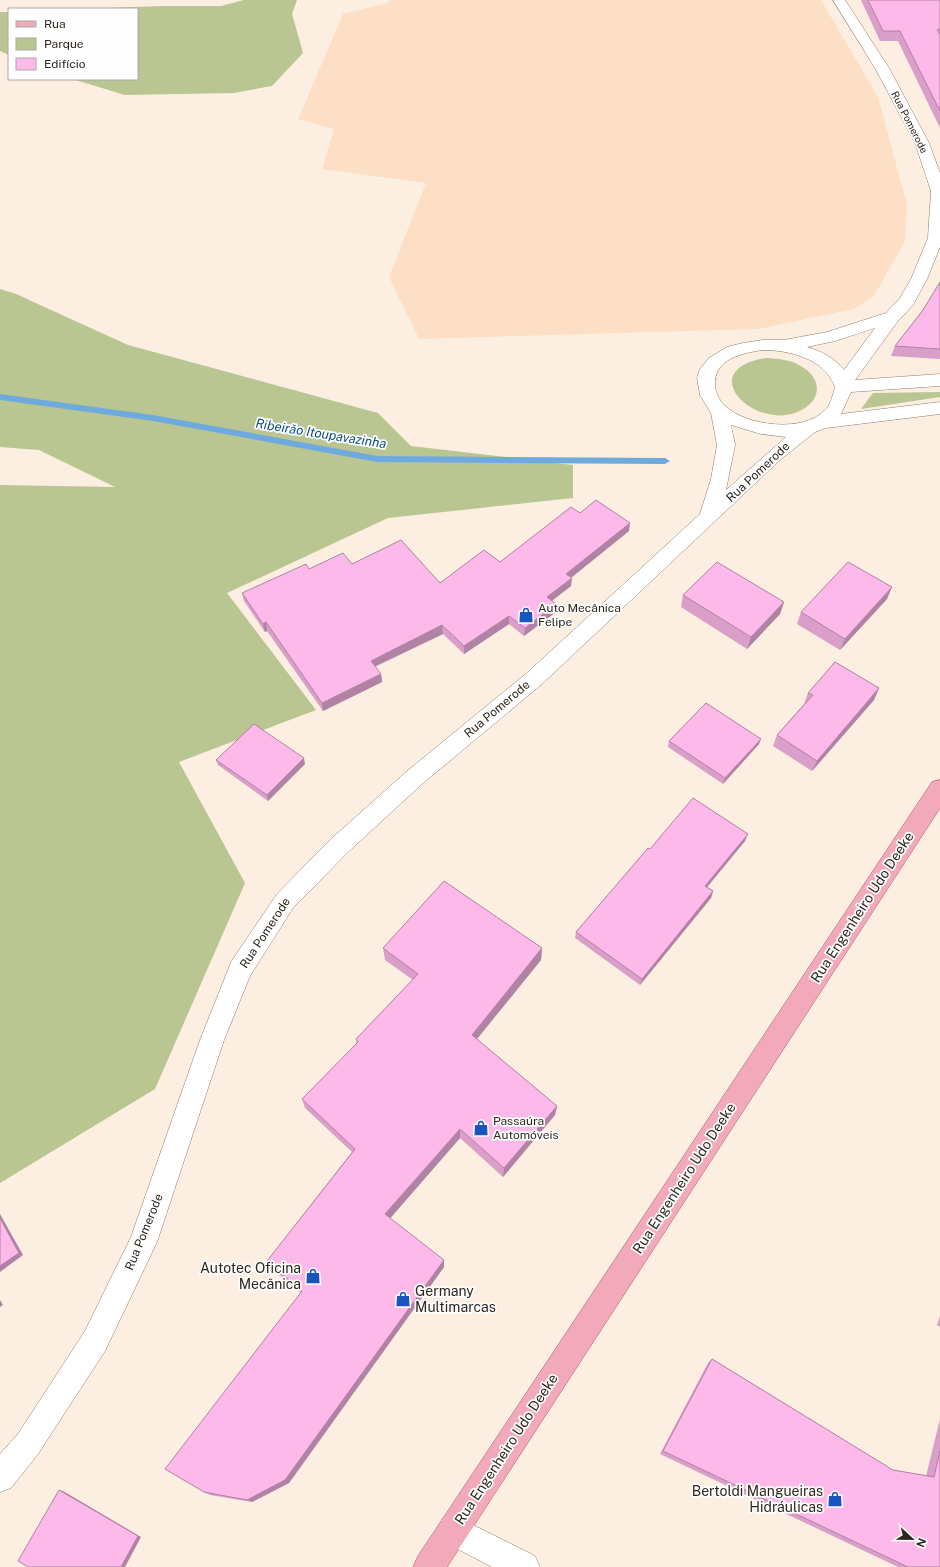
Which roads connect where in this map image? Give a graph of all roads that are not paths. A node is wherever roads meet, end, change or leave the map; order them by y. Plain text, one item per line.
1 (839, 0) edge
2 (892, 317) junction
3 (784, 346) junction
4 (940, 380) edge
5 (844, 386) junction
6 (940, 408) edge
7 (720, 412) junction
8 (815, 424) junction
9 (708, 518) junction
10 (940, 789) edge
11 (0, 1477) edge
12 (453, 1530) junction
13 (429, 1567) edge
14 (524, 1567) edge

1 - 2 street, Rua Pomerode
2 - 3 street, Rua Pomerode
2 - 5 street, Rua Pomerode
3 - 5 street
3 - 7 street
4 - 5 street
5 - 8 street
6 - 8 street
7 - 8 street
7 - 9 street, Rua Pomerode
8 - 9 street, Rua Pomerode
9 - 11 street, Rua Pomerode
10 - 12 main road, Rua Engenheiro Udo Deeke
12 - 13 main road, Rua Engenheiro Udo Deeke
12 - 14 street

